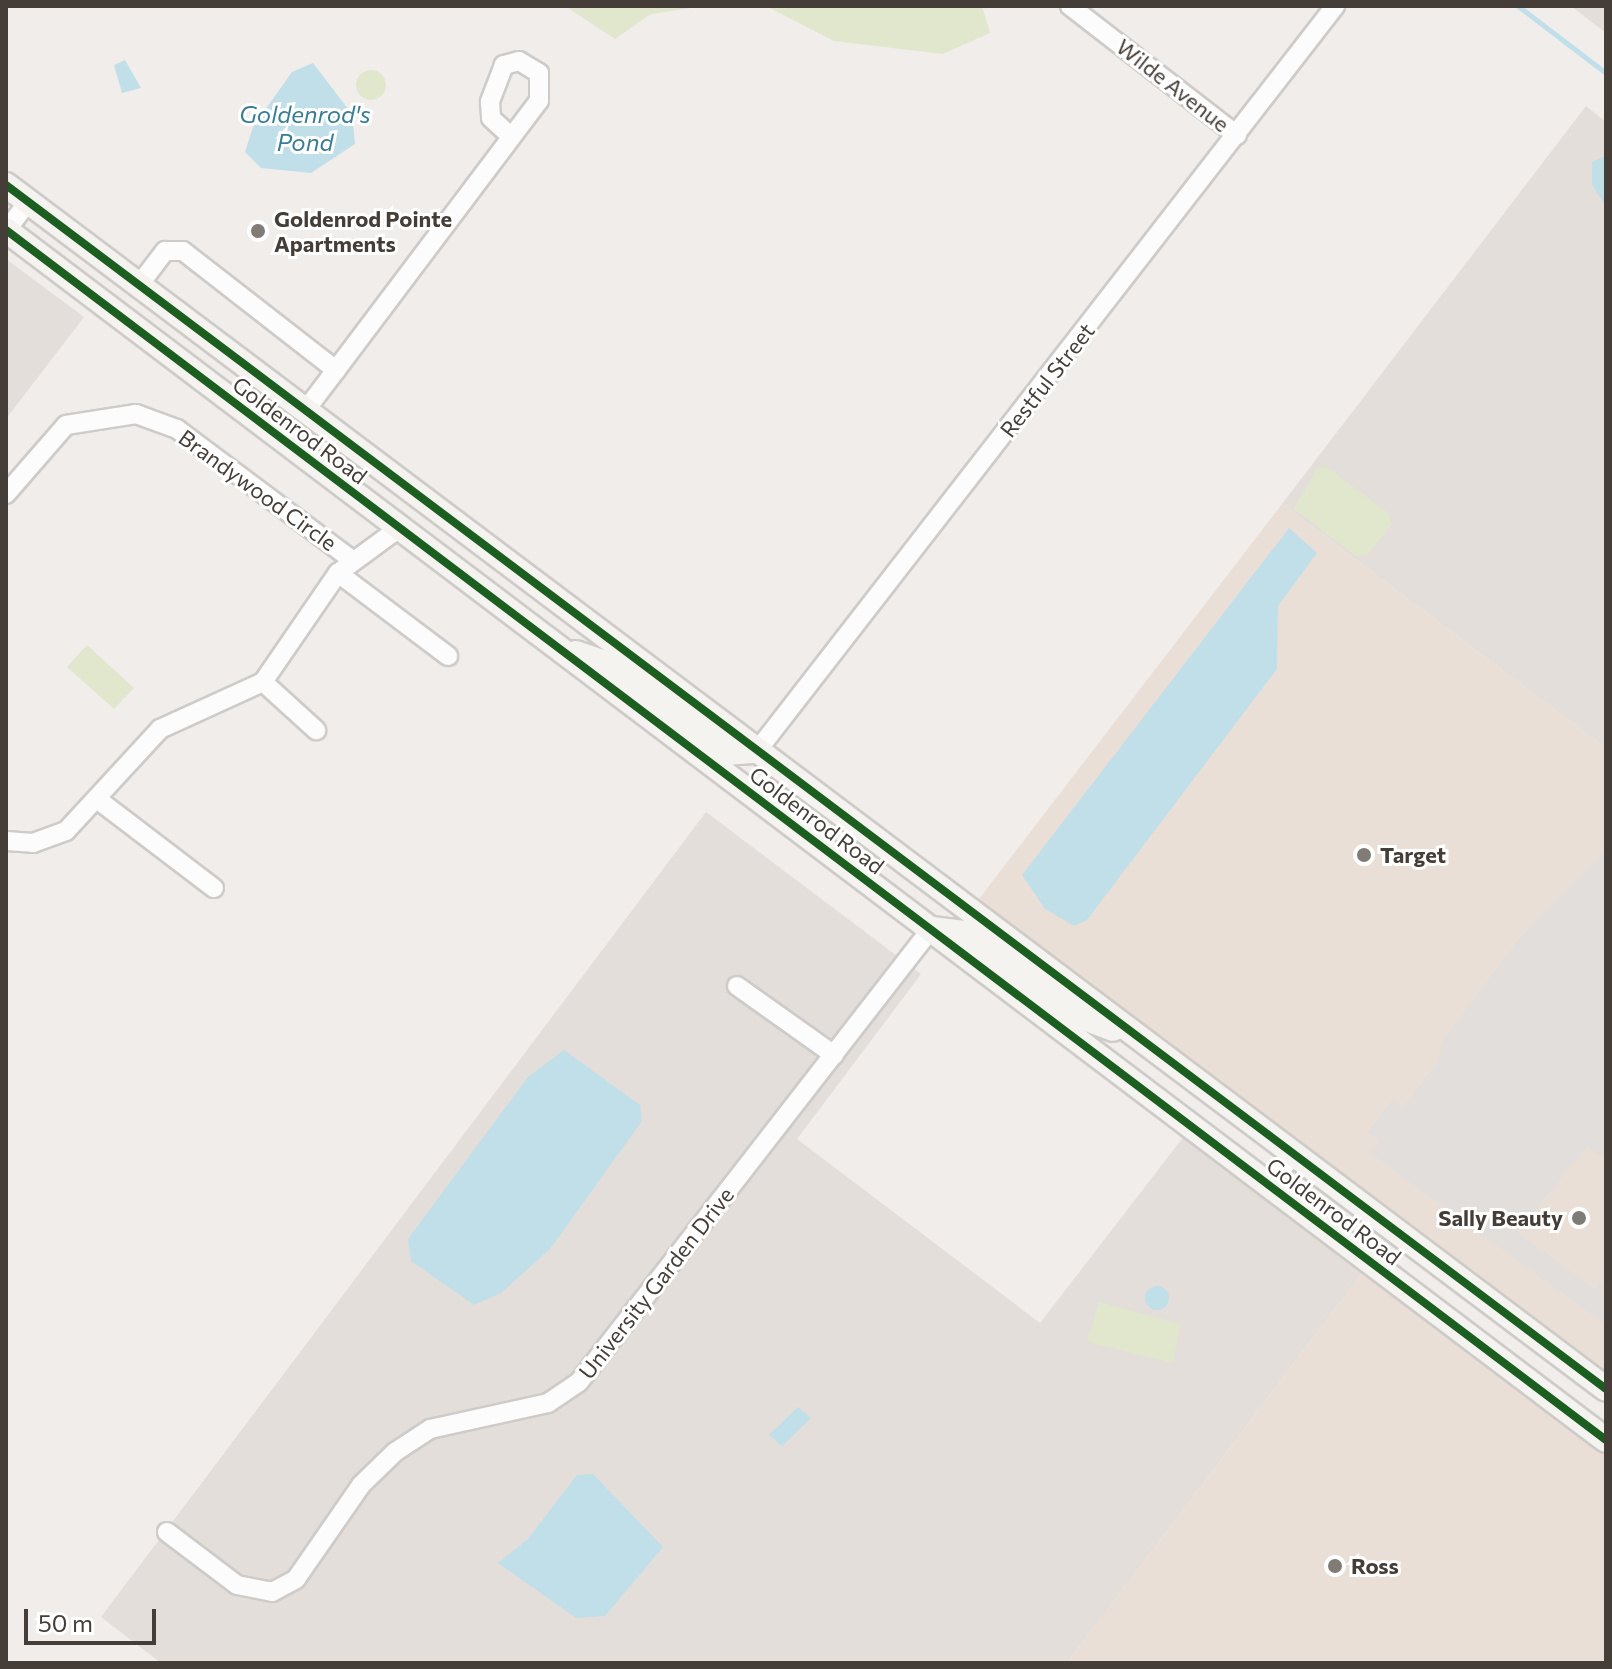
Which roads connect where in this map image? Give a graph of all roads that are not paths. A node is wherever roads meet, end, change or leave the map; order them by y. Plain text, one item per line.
1 (1070, 6) edge
2 (1335, 6) edge
3 (1237, 135) junction
4 (510, 136) dead end
5 (6, 185) edge
6 (28, 202) junction
7 (6, 230) edge
8 (139, 285) junction
9 (336, 370) junction
10 (305, 411) junction
11 (6, 494) edge
12 (399, 528) junction
13 (351, 559) junction
14 (338, 573) junction
15 (596, 631) junction
16 (551, 644) junction
17 (448, 656) dead end
18 (263, 682) junction
19 (316, 730) dead end
20 (757, 751) junction
21 (97, 799) junction
22 (6, 841) edge
23 (214, 888) dead end
24 (931, 929) junction
25 (737, 986) dead end
26 (1138, 1038) junction
27 (834, 1055) junction
28 (1293, 1155) junction
29 (1269, 1184) junction
30 (1606, 1389) edge
31 (1604, 1439) edge
32 (167, 1532) dead end

1 - 3 street, Wilde Avenue
2 - 3 street, Restful Street
3 - 20 street, Restful Street
4 - 9 street
5 - 6 main road, Goldenrod Road
6 - 7 street
6 - 8 main road, Goldenrod Road
7 - 12 main road, Goldenrod Road
8 - 9 street
8 - 10 main road, Goldenrod Road
9 - 10 street
10 - 15 main road, Goldenrod Road
11 - 13 street, Brandywood Circle
12 - 13 street, Brandywood Circle
12 - 15 main road
12 - 16 main road, Goldenrod Road
13 - 14 street, Brandywood Circle
14 - 17 street
14 - 18 street, Brandywood Circle
15 - 20 main road, Goldenrod Road
16 - 20 main road
16 - 24 main road, Goldenrod Road
18 - 19 street
18 - 21 street
20 - 26 main road, Goldenrod Road
21 - 22 street
21 - 23 street
24 - 26 main road
24 - 27 street, University Garden Drive
24 - 29 main road, Goldenrod Road
25 - 27 street
26 - 28 main road, Goldenrod Road
27 - 32 street, University Garden Drive
28 - 29 street
28 - 30 main road, Goldenrod Road
29 - 31 main road, Goldenrod Road

